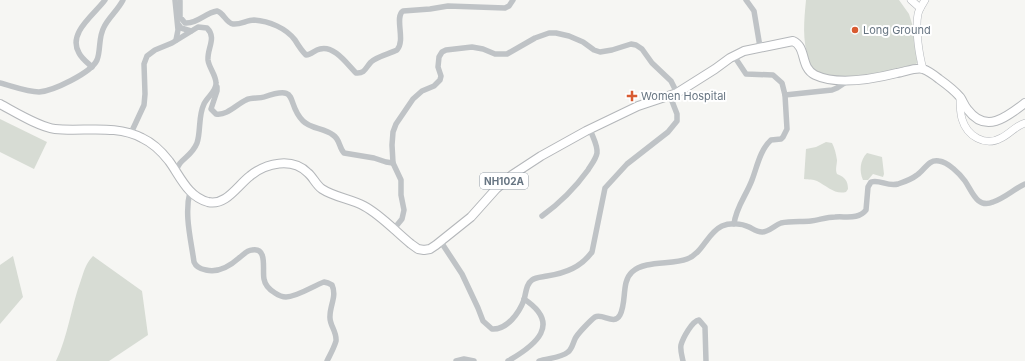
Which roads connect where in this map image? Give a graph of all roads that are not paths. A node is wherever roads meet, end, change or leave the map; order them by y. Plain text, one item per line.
1 (105, 0) edge
2 (123, 0) edge
3 (178, 0) edge
4 (512, 0) edge
5 (746, 0) edge
6 (911, 0) edge
7 (925, 0) edge
8 (920, 8) junction
9 (178, 24) junction
10 (190, 31) junction
11 (176, 40) junction
12 (760, 47) junction
13 (734, 56) junction
14 (92, 67) junction
15 (923, 69) junction
16 (849, 80) junction
17 (216, 83) junction
18 (0, 84) edge
19 (674, 95) junction
20 (785, 95) junction
21 (960, 97) junction
22 (1025, 103) edge
23 (0, 104) edge
24 (1025, 123) edge
25 (590, 129) junction
26 (131, 133) junction
27 (393, 163) junction
28 (176, 173) junction
29 (1025, 184) edge
30 (190, 192) junction
31 (542, 216) dead end
32 (734, 224) junction
33 (393, 230) junction
34 (441, 242) junction
35 (524, 299) junction
36 (327, 361) edge
37 (456, 361) edge
38 (474, 361) edge
39 (508, 361) edge
40 (539, 361) edge
41 (683, 361) edge
42 (706, 361) edge

1 - 14 street
2 - 14 street
3 - 4 street
3 - 9 street
5 - 12 street
6 - 8 main road
7 - 8 main road
8 - 15 main road
9 - 10 street
9 - 11 street
10 - 11 street
10 - 17 street
11 - 26 street
12 - 13 highway, NH102A
12 - 16 highway, NH102A
13 - 19 highway, NH102A
13 - 20 street
14 - 18 street
15 - 16 highway, NH102A
15 - 21 highway
16 - 20 street
17 - 27 street
17 - 28 street
19 - 25 highway, NH102A
19 - 27 street
19 - 35 street
20 - 32 street
21 - 22 highway
21 - 24 main road
23 - 26 highway, NH102A
25 - 31 street
25 - 34 highway, NH102A
26 - 28 highway, NH102A
27 - 33 street
28 - 30 highway, NH102A
29 - 32 street
30 - 33 highway, NH102A
30 - 36 street
32 - 40 street
33 - 34 highway, NH102A
34 - 35 street
35 - 39 street
37 - 38 street
41 - 42 street

